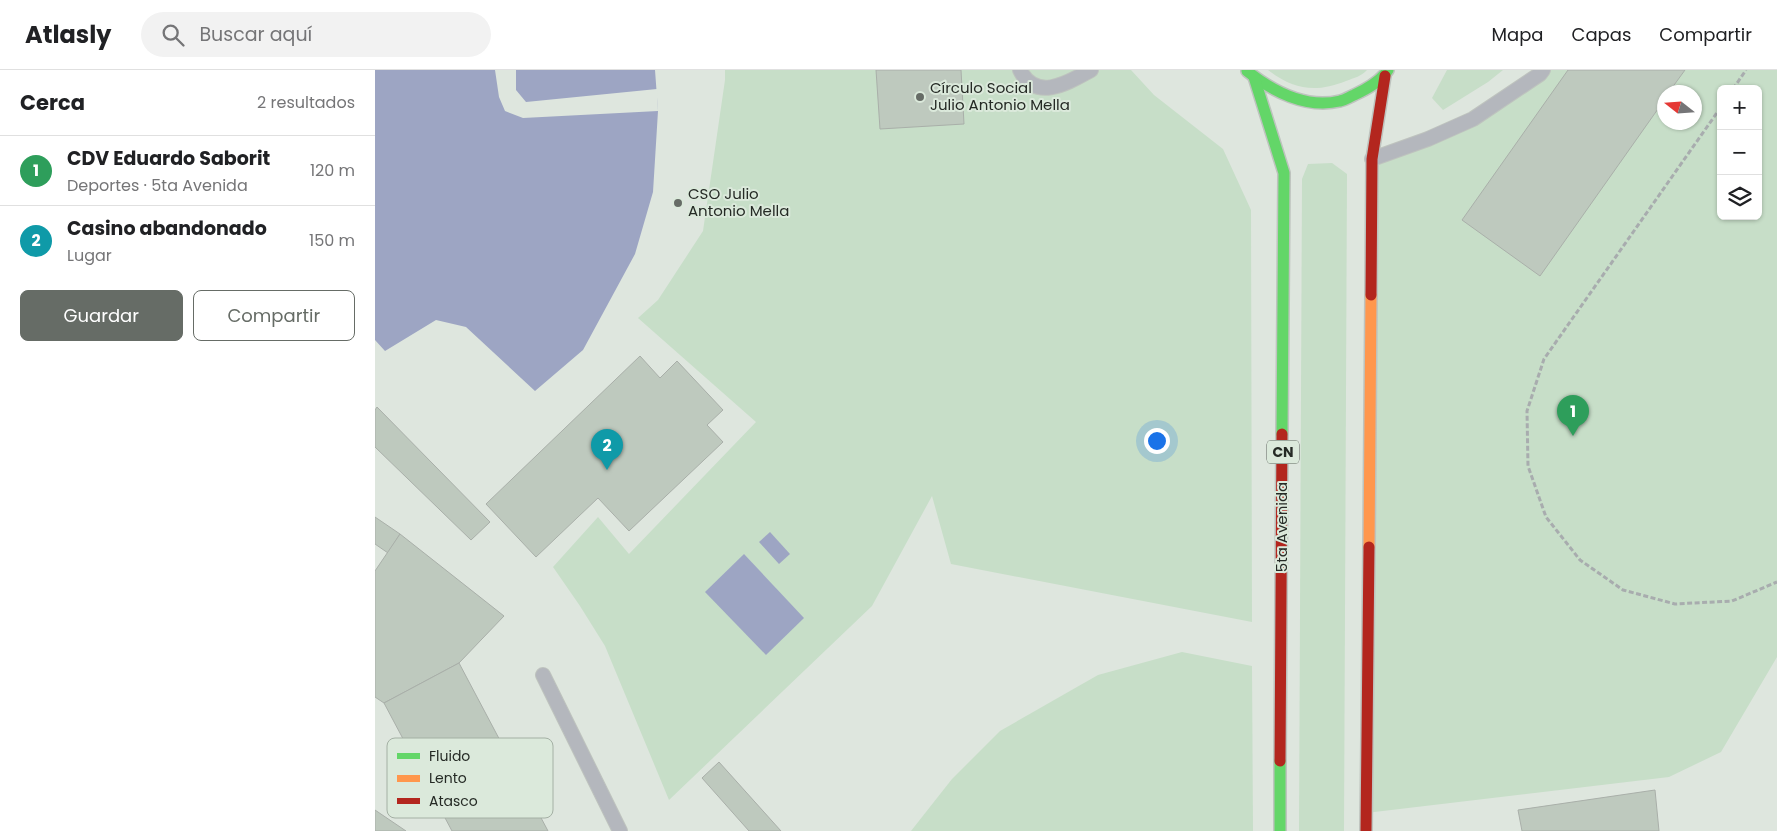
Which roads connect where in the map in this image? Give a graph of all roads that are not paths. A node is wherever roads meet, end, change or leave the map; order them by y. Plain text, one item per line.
1 (1020, 70) edge
2 (1091, 70) edge
3 (1543, 70) edge
4 (1386, 73) edge
5 (1250, 74) edge
6 (1372, 159) junction
7 (543, 675) dead end
8 (620, 831) edge
9 (1280, 831) edge
10 (1366, 831) edge

1 - 2 lane
3 - 6 lane
4 - 5 highway, CN
4 - 6 highway, CN
5 - 9 highway, 5ta Avenida / CN
6 - 10 highway, CN
7 - 8 lane

